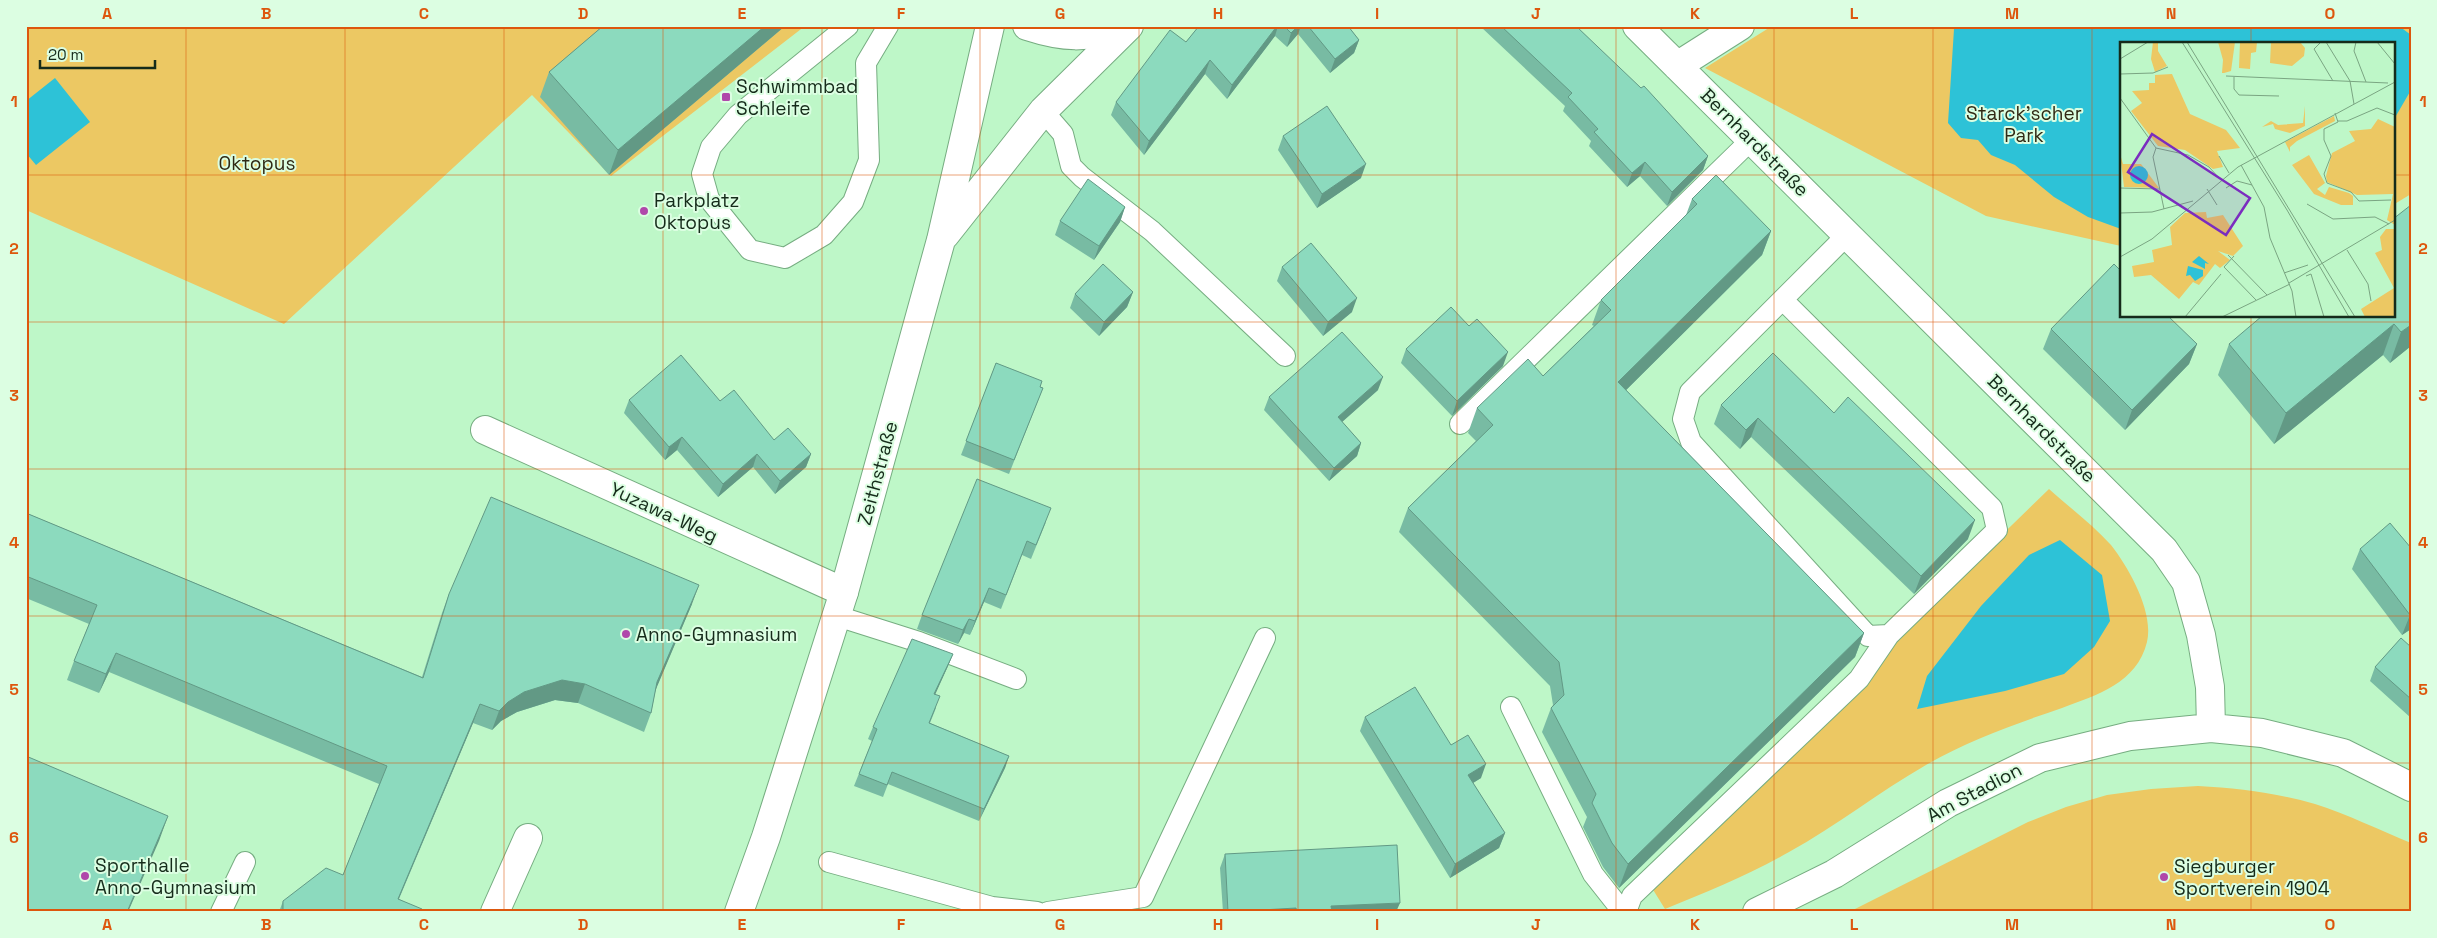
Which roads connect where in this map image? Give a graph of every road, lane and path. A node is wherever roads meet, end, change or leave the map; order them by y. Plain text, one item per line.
1 (848, 26) edge
2 (888, 26) edge
3 (990, 26) edge
4 (1027, 26) edge
5 (1122, 26) edge
6 (1129, 26) edge
7 (1636, 26) edge
8 (1740, 26) edge
9 (1677, 66) junction
10 (1043, 111) junction
11 (1752, 139) junction
12 (1848, 234) junction
13 (941, 240) junction
14 (1783, 300) junction
15 (1284, 356) dead end
16 (1460, 424) dead end
17 (485, 430) dead end
18 (840, 604) junction
19 (1889, 635) junction
20 (1265, 638) dead end
21 (1016, 679) dead end
22 (1511, 707) dead end
23 (2211, 728) junction
24 (2411, 788) edge
25 (528, 838) dead end
26 (245, 862) dead end
27 (829, 862) dead end
28 (221, 912) edge
29 (495, 912) edge
30 (739, 912) edge
31 (1038, 912) edge
32 (1048, 912) edge
33 (1625, 912) edge
34 (1757, 912) edge

1 - 2 lane
3 - 13 street, Zeithstraße
4 - 5 street
6 - 10 street
7 - 9 street, Bernhardstraße
8 - 9 street
9 - 11 street, Bernhardstraße
10 - 13 street
10 - 15 lane
11 - 12 street, Bernhardstraße
11 - 16 lane
12 - 14 lane
12 - 23 street, Bernhardstraße
13 - 18 street, Zeithstraße
14 - 19 lane
14 - 19 lane
17 - 18 street, Yuzawa-Weg
18 - 21 lane
18 - 30 street, Zeithstraße
19 - 33 lane
20 - 32 lane
22 - 33 lane
23 - 24 street
23 - 34 street, Am Stadion
25 - 29 street
26 - 28 lane
27 - 31 lane

